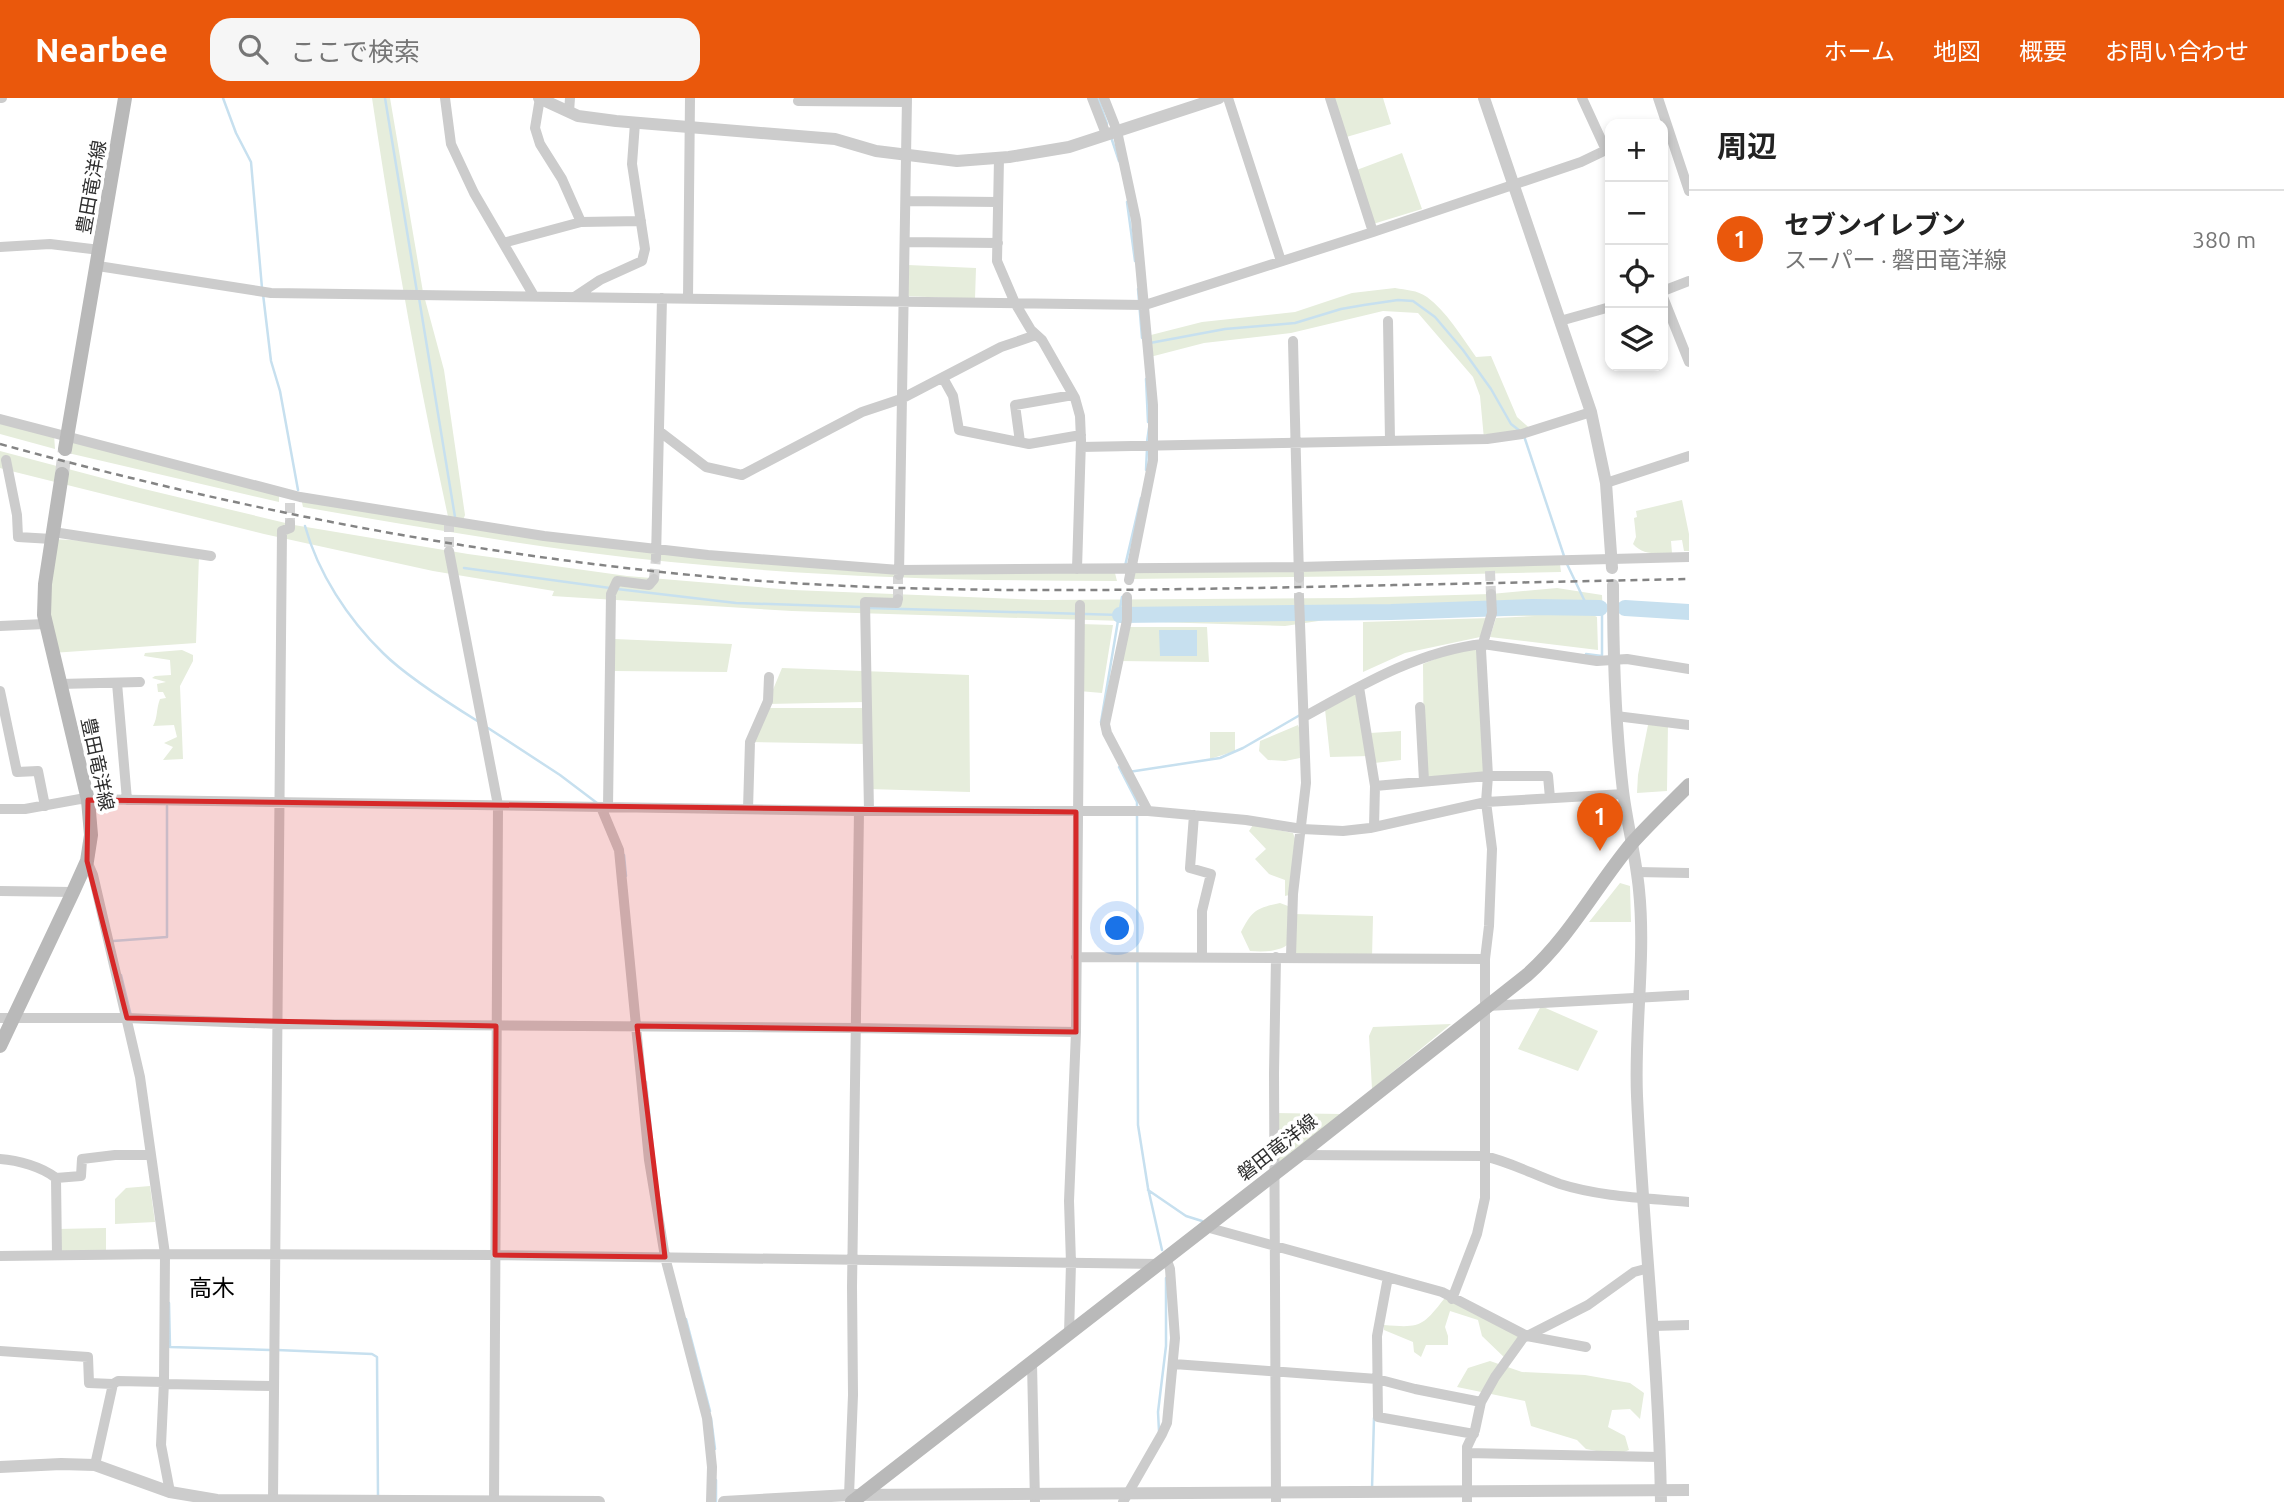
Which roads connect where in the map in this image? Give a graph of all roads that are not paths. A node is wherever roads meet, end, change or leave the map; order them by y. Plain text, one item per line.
1 (125, 98) edge
2 (445, 98) edge
3 (539, 98) edge
4 (570, 98) edge
5 (690, 98) edge
6 (1092, 98) edge
7 (1104, 98) edge
8 (1219, 98) edge
9 (1228, 98) edge
10 (1330, 98) edge
11 (1484, 98) edge
12 (1582, 98) edge
13 (1658, 98) edge
14 (907, 100) edge
15 (798, 101) dead end
16 (569, 112) junction
17 (635, 123) junction
18 (690, 127) junction
19 (1112, 132) junction
20 (907, 156) junction
21 (999, 158) junction
22 (1514, 185) junction
23 (1689, 191) edge
24 (906, 201) junction
25 (998, 202) junction
26 (641, 221) junction
27 (581, 222) junction
28 (1373, 232) junction
29 (905, 242) junction
30 (503, 243) junction
31 (998, 243) junction
32 (0, 247) edge
33 (100, 250) junction
34 (1281, 261) junction
35 (98, 266) junction
36 (1689, 281) edge
37 (1668, 289) edge
38 (534, 296) junction
39 (576, 297) junction
40 (662, 298) junction
41 (688, 299) junction
42 (904, 301) junction
43 (1015, 303) junction
44 (1145, 305) junction
45 (1606, 308) edge
46 (1667, 308) edge
47 (1388, 321) dead end
48 (1560, 321) junction
49 (1036, 335) junction
50 (1293, 341) dead end
51 (1689, 362) edge
52 (943, 378) junction
53 (1073, 395) junction
54 (901, 399) junction
55 (1591, 412) junction
56 (0, 419) edge
57 (659, 430) junction
58 (1081, 435) junction
59 (1390, 441) junction
60 (1020, 442) junction
61 (66, 443) junction
62 (1296, 444) junction
63 (1154, 446) junction
64 (1081, 447) junction
65 (1689, 456) edge
66 (6, 460) dead end
67 (62, 474) tunnel mouth
68 (1606, 483) junction
69 (290, 523) tunnel mouth
70 (53, 536) junction
71 (449, 551) tunnel mouth
72 (656, 553) junction
73 (211, 556) dead end
74 (1689, 557) edge
75 (1612, 564) junction
76 (1077, 569) junction
77 (899, 573) junction
78 (1298, 573) junction
79 (1130, 575) junction
80 (654, 579) dead end
81 (1613, 585) dead end
82 (1491, 594) tunnel mouth
83 (1127, 597) dead end
84 (1299, 597) tunnel mouth
85 (898, 599) dead end
86 (1080, 605) dead end
87 (45, 624) junction
88 (0, 626) edge
89 (1483, 644) junction
90 (1613, 660) junction
91 (1689, 669) edge
92 (769, 677) dead end
93 (140, 682) dead end
94 (117, 683) junction
95 (60, 684) junction
96 (1359, 687) junction
97 (0, 691) edge
98 (1420, 708) dead end
99 (2, 709) edge
100 (1304, 716) junction
101 (1616, 716) junction
102 (1689, 725) edge
103 (1488, 776) junction
104 (1424, 782) junction
105 (1374, 786) junction
106 (1686, 791) edge
107 (1624, 794) junction
108 (1550, 798) junction
109 (88, 800) junction
110 (127, 800) junction
111 (1486, 802) junction
112 (279, 803) junction
113 (45, 806) junction
114 (498, 806) junction
115 (604, 807) junction
116 (0, 809) edge
117 (748, 809) junction
118 (864, 811) junction
119 (1149, 811) junction
120 (1076, 812) junction
121 (1194, 815) junction
122 (1374, 827) junction
123 (1301, 829) junction
124 (1632, 844) junction
125 (87, 860) junction
126 (1636, 872) junction
127 (1689, 873) edge
128 (0, 891) edge
129 (73, 892) junction
130 (1291, 956) junction
131 (1076, 957) junction
132 (1202, 957) junction
133 (1276, 957) junction
134 (1485, 959) junction
135 (1689, 995) edge
136 (1639, 997) junction
137 (1486, 1006) junction
138 (7, 1018) edge
139 (127, 1018) junction
140 (277, 1024) junction
141 (496, 1026) junction
142 (637, 1026) junction
143 (856, 1028) junction
144 (1076, 1032) junction
145 (0, 1046) edge
146 (150, 1155) junction
147 (1299, 1155) junction
148 (1484, 1156) junction
149 (0, 1159) edge
150 (1275, 1173) junction
151 (57, 1178) junction
152 (1643, 1197) junction
153 (1689, 1202) edge
154 (1206, 1227) junction
155 (1275, 1246) junction
156 (164, 1254) junction
157 (57, 1255) junction
158 (275, 1255) junction
159 (495, 1255) junction
160 (0, 1256) edge
161 (665, 1257) junction
162 (853, 1259) junction
163 (1163, 1261) junction
164 (1071, 1263) junction
165 (1648, 1268) junction
166 (1388, 1277) junction
167 (1452, 1299) junction
168 (1689, 1325) edge
169 (1653, 1326) junction
170 (1069, 1334) junction
171 (1527, 1336) junction
172 (1586, 1347) dead end
173 (0, 1351) edge
174 (1031, 1363) junction
175 (1174, 1364) junction
176 (1276, 1371) junction
177 (1377, 1379) junction
178 (164, 1383) junction
179 (113, 1384) junction
180 (274, 1385) junction
181 (1481, 1402) junction
182 (1474, 1434) junction
183 (1467, 1453) junction
184 (1659, 1457) junction
185 (95, 1465) junction
186 (0, 1467) edge
187 (1689, 1490) edge
188 (168, 1495) edge
189 (854, 1497) edge
190 (1035, 1497) edge
191 (1126, 1497) edge
192 (1276, 1497) edge
193 (1467, 1497) edge
194 (1661, 1497) edge
195 (921, 1498) edge
196 (273, 1501) edge
197 (494, 1502) edge
198 (599, 1502) edge
199 (711, 1502) edge
200 (724, 1502) edge

1 - 33 main road, 豊田竜洋線
2 - 30 street
3 - 16 street
3 - 27 street
4 - 16 street
5 - 18 street
6 - 19 street
7 - 19 street
8 - 19 street
9 - 34 street
10 - 28 street
11 - 22 street
12 - 22 street
13 - 23 street
14 - 15 street
14 - 20 street
16 - 17 street
17 - 18 street
17 - 26 street
18 - 20 street
18 - 41 street
19 - 21 street
19 - 44 street
20 - 21 street
20 - 24 street
21 - 25 street
22 - 28 street
22 - 48 street
24 - 25 street
24 - 29 street
25 - 31 street
26 - 27 street
26 - 39 street
27 - 30 street
28 - 34 street
29 - 31 street
29 - 42 street
30 - 38 street
31 - 43 street
32 - 33 street
33 - 35 main road, 豊田竜洋線
34 - 44 street
35 - 38 street
35 - 61 main road, 豊田竜洋線
36 - 37 street
38 - 39 street
39 - 40 street
40 - 41 street
40 - 57 street
41 - 42 street
42 - 43 street
42 - 54 street
43 - 44 street
43 - 49 street
44 - 63 street
45 - 48 street
46 - 51 street
47 - 59 street
48 - 55 street
49 - 52 street
49 - 53 street
50 - 62 street
52 - 54 street
52 - 60 street
53 - 58 street
53 - 60 street
54 - 57 street
54 - 77 street
55 - 59 street
55 - 68 street
56 - 61 street
57 - 72 street
58 - 60 street
58 - 64 street
59 - 62 street
61 - 72 street
62 - 63 street
62 - 78 street
63 - 64 street
63 - 79 street
64 - 76 street
65 - 68 street
66 - 70 street
67 - 70 main road, 豊田竜洋線
68 - 75 street
69 - 112 street
70 - 73 street
70 - 87 main road, 豊田竜洋線
71 - 114 street
72 - 77 street
74 - 75 street
75 - 78 street
76 - 77 street
76 - 79 street
78 - 79 street
80 - 115 street
81 - 90 street
82 - 89 street
83 - 119 street
84 - 100 street
85 - 118 street
86 - 120 street
87 - 88 street
87 - 95 main road, 豊田竜洋線
89 - 90 street
89 - 96 street
89 - 103 street
90 - 91 street
90 - 101 street
92 - 117 street
93 - 94 street
94 - 95 street
94 - 110 street
95 - 109 main road, 豊田竜洋線
96 - 100 street
96 - 105 street
97 - 99 street
98 - 104 street
99 - 113 street
100 - 123 street
101 - 102 street
101 - 107 street
103 - 104 street
103 - 108 street
103 - 111 street
104 - 105 street
105 - 122 street
106 - 124 main road, 磐田竜洋線
107 - 108 street
107 - 124 street
108 - 111 street
109 - 110 street
109 - 113 street
109 - 125 main road, 豊田竜洋線
110 - 112 street
111 - 122 street
111 - 134 street
112 - 114 street
112 - 140 street
113 - 116 street
114 - 115 street
114 - 141 street
115 - 117 street
115 - 142 street
117 - 118 street
118 - 120 street
118 - 143 street
119 - 120 street
119 - 121 street
120 - 131 street
121 - 123 street
121 - 132 street
122 - 123 street
123 - 130 street
124 - 126 street
124 - 137 main road, 磐田竜洋線
125 - 129 main road, 豊田竜洋線
125 - 139 street
126 - 127 street
126 - 136 street
128 - 129 street
129 - 138 main road, 豊田竜洋線
130 - 133 street
130 - 134 street
131 - 132 street
131 - 144 street
132 - 133 street
133 - 150 street
134 - 137 street
135 - 136 street
136 - 137 street
136 - 152 street
137 - 147 main road, 磐田竜洋線
137 - 148 street
138 - 139 street
138 - 145 main road, 豊田竜洋線
139 - 140 street
139 - 146 street
140 - 141 street
140 - 158 street
141 - 142 street
141 - 159 street
142 - 143 street
142 - 161 street
143 - 144 street
143 - 162 street
144 - 164 street
146 - 151 street
146 - 156 street
147 - 148 street
147 - 150 main road, 磐田竜洋線
148 - 152 street
148 - 167 street
149 - 151 street
150 - 154 main road, 磐田竜洋線
150 - 155 street
151 - 157 street
152 - 153 street
152 - 165 street
154 - 155 street
154 - 163 main road, 磐田竜洋線
155 - 166 street
155 - 176 street
156 - 157 street
156 - 158 street
156 - 178 street
157 - 160 street
158 - 159 street
158 - 180 street
159 - 161 street
159 - 197 street
161 - 162 street
161 - 199 street
162 - 164 street
162 - 189 street
163 - 164 street
163 - 170 main road, 磐田竜洋線
163 - 175 street
164 - 170 street
165 - 169 street
165 - 171 street
166 - 167 street
166 - 177 street
167 - 171 street
168 - 169 street
169 - 184 street
170 - 174 main road, 磐田竜洋線
171 - 172 street
171 - 181 street
173 - 179 street
174 - 189 main road, 磐田竜洋線
174 - 190 street
175 - 176 street
175 - 191 street
176 - 177 street
176 - 192 street
177 - 181 street
177 - 182 street
178 - 179 street
178 - 180 street
178 - 188 street
179 - 185 street
180 - 196 street
181 - 182 street
182 - 183 street
183 - 184 street
183 - 193 street
184 - 194 street
185 - 186 street
185 - 188 street
187 - 194 street
188 - 196 street
189 - 195 street
189 - 200 street
190 - 191 street
190 - 195 street
191 - 192 street
192 - 193 street
193 - 194 street
196 - 197 street
197 - 198 street

